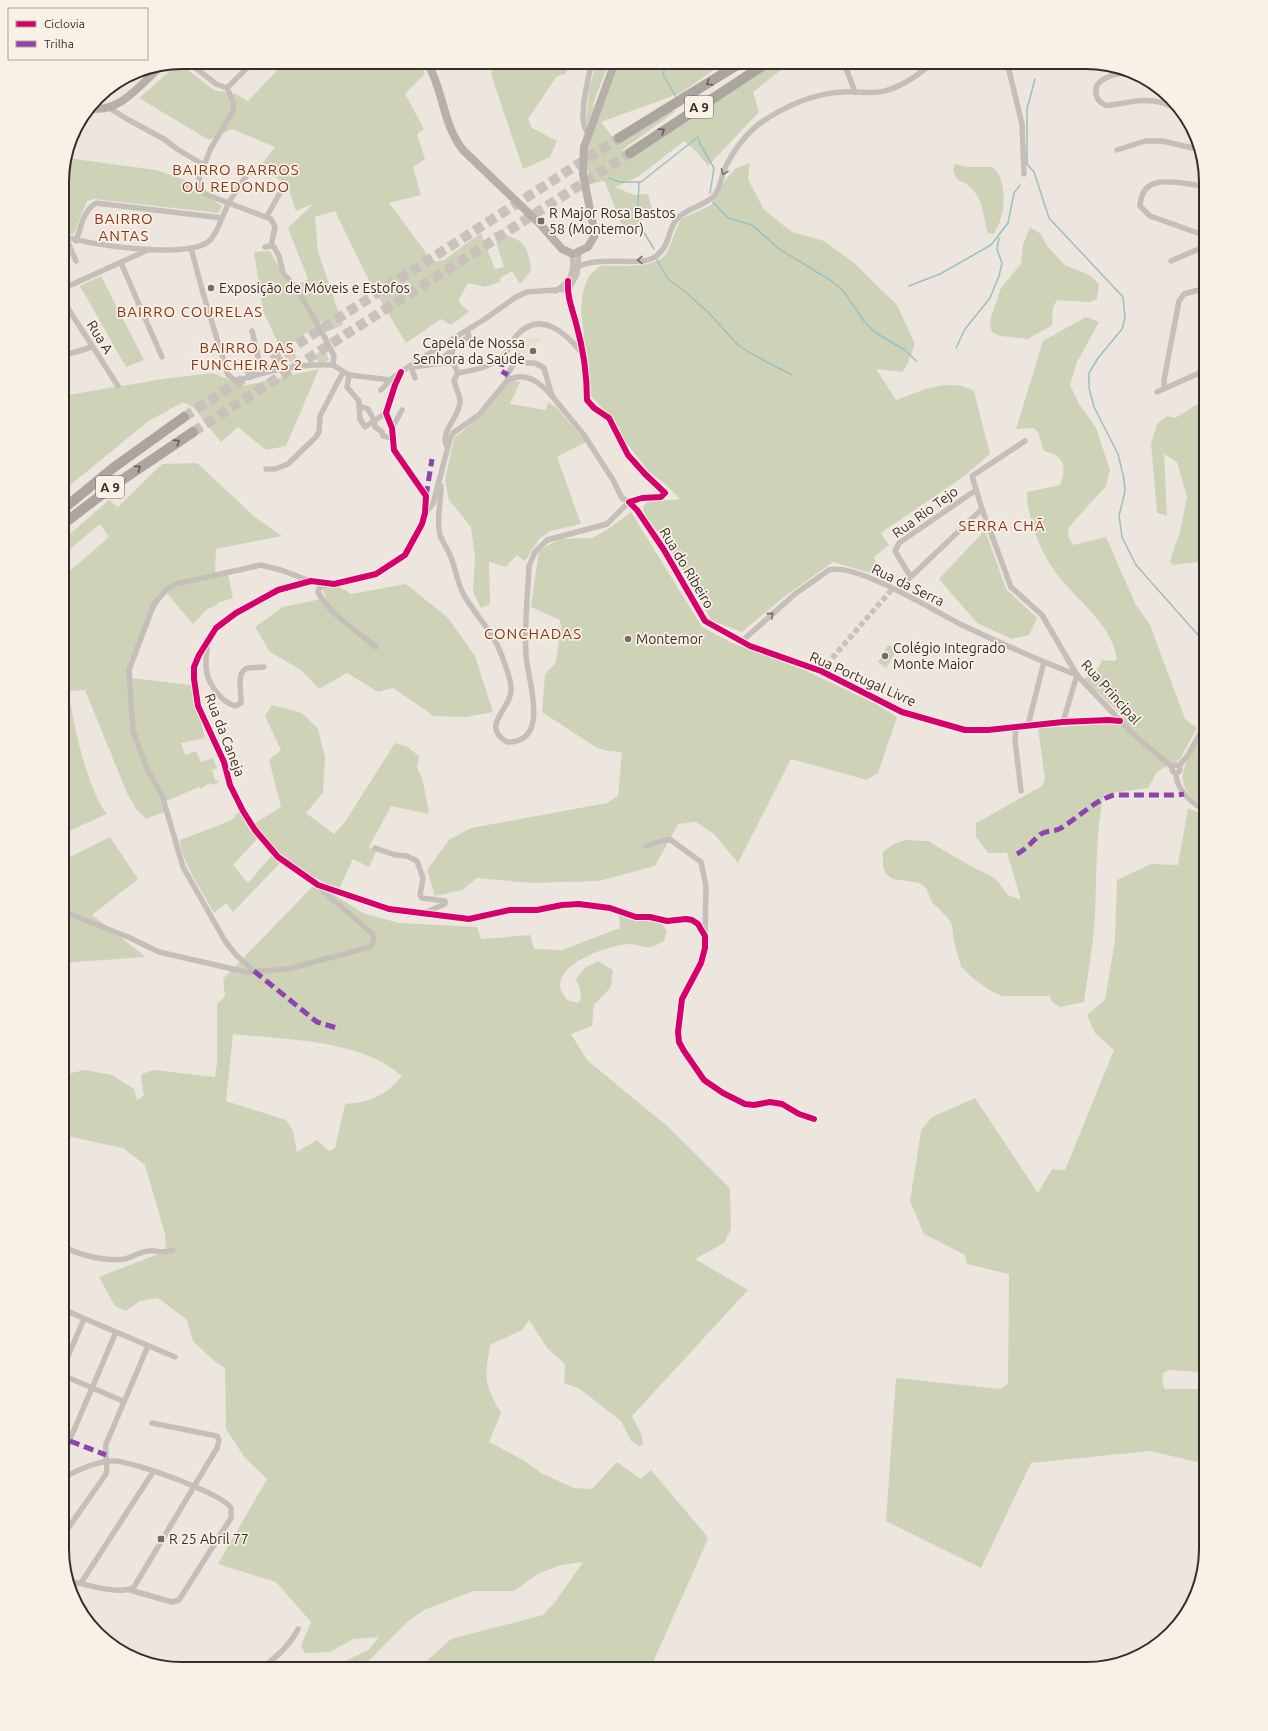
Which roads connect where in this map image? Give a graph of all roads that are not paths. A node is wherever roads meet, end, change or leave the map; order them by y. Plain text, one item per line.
1 (197, 69) edge
2 (246, 69) edge
3 (431, 69) edge
4 (590, 69) edge
5 (612, 69) edge
6 (731, 69) edge
7 (757, 69) edge
8 (846, 69) edge
9 (925, 69) edge
10 (1009, 69) edge
11 (154, 73) edge
12 (1119, 74) edge
13 (227, 88) junction
14 (855, 92) junction
15 (1169, 106) edge
16 (109, 108) junction
17 (96, 109) edge
18 (588, 132) junction
19 (619, 138) tunnel mouth
20 (1193, 148) edge
21 (1117, 150) dead end
22 (630, 153) tunnel mouth
23 (204, 165) junction
24 (252, 166) dead end
25 (1024, 174) dead end
26 (1199, 185) edge
27 (280, 193) dead end
28 (229, 202) junction
29 (267, 216) junction
30 (222, 218) junction
31 (1199, 234) edge
32 (69, 239) edge
33 (76, 241) junction
34 (69, 247) edge
35 (191, 248) junction
36 (150, 249) junction
37 (1199, 249) edge
38 (576, 253) junction
39 (76, 261) dead end
40 (1171, 261) dead end
41 (121, 264) junction
42 (579, 267) junction
43 (573, 270) junction
44 (568, 281) junction
45 (69, 286) edge
46 (568, 289) junction
47 (1199, 290) edge
48 (555, 291) junction
49 (69, 310) edge
50 (252, 330) dead end
51 (468, 330) junction
52 (92, 348) junction
53 (452, 350) junction
54 (69, 354) edge
55 (583, 355) junction
56 (162, 357) dead end
57 (453, 362) junction
58 (441, 363) junction
59 (333, 366) junction
60 (411, 367) junction
61 (343, 372) junction
62 (401, 372) junction
63 (262, 373) junction
64 (458, 373) junction
65 (1199, 373) edge
66 (350, 374) junction
67 (415, 378) dead end
68 (391, 379) junction
69 (507, 381) junction
70 (118, 386) dead end
71 (1164, 388) junction
72 (394, 389) junction
73 (381, 390) dead end
74 (1156, 392) dead end
75 (552, 396) junction
76 (359, 406) junction
77 (402, 410) dead end
78 (386, 413) junction
79 (184, 417) tunnel mouth
80 (373, 422) junction
81 (392, 428) junction
82 (193, 432) tunnel mouth
83 (393, 438) junction
84 (1025, 441) dead end
85 (144, 446) junction
86 (447, 446) junction
87 (266, 469) dead end
88 (438, 484) junction
89 (976, 490) junction
90 (69, 497) edge
91 (629, 502) junction
92 (69, 504) edge
93 (982, 509) junction
94 (425, 513) junction
95 (69, 520) edge
96 (910, 576) junction
97 (311, 581) junction
98 (330, 583) junction
99 (895, 589) junction
100 (209, 637) junction
101 (742, 641) junction
102 (376, 647) dead end
103 (1044, 662) junction
104 (264, 667) dead end
105 (1077, 675) junction
106 (1120, 721) junction
107 (1063, 722) junction
108 (1028, 725) junction
109 (1016, 726) junction
110 (1199, 735) edge
111 (1175, 766) junction
112 (1021, 791) dead end
113 (1199, 806) edge
114 (646, 846) dead end
115 (375, 848) dead end
116 (318, 885) junction
117 (69, 914) edge
118 (424, 914) junction
119 (705, 936) junction
120 (254, 971) junction
121 (814, 1119) dead end
122 (69, 1250) edge
123 (174, 1250) dead end
124 (69, 1312) edge
125 (84, 1319) junction
126 (116, 1332) junction
127 (148, 1346) junction
128 (69, 1354) edge
129 (175, 1357) dead end
130 (69, 1378) edge
131 (93, 1388) junction
132 (123, 1401) junction
133 (152, 1423) dead end
134 (69, 1442) edge
135 (107, 1462) junction
136 (153, 1472) junction
137 (69, 1475) edge
138 (196, 1487) junction
139 (69, 1527) edge
140 (74, 1581) edge
141 (81, 1583) junction
142 (130, 1590) junction
143 (298, 1629) dead end
144 (267, 1662) edge

1 - 13 street
2 - 13 street
3 - 38 main road
4 - 18 street
5 - 18 main road
6 -> 19 highway, A 9
22 -> 7 highway, A 9
8 - 14 street
9 - 14 street
10 - 25 street
11 - 16 main road
12 - 15 street
13 - 23 street
14 -> 42 street
16 - 17 main road
16 - 23 street
18 - 38 main road
20 - 21 street
23 - 28 street
24 - 28 street
26 - 31 street
27 - 29 street
28 - 29 street
28 - 30 street
29 - 59 street
30 - 33 street
30 - 35 street
32 - 33 street
33 - 36 street
34 - 39 street
35 - 36 street
35 - 63 street
36 - 41 street
37 - 40 street
38 - 42 street
38 - 43 street
41 - 45 street
41 - 56 street
42 - 43 street
42 - 46 street
43 - 44 street
44 - 46 street
44 - 48 street
46 - 48 street
46 - 55 street
47 - 71 street
48 - 51 street
49 - 52 street, Rua A
50 - 63 street
51 - 53 street
51 - 60 street
52 - 54 street
52 - 70 street, Rua A
53 - 57 street
53 - 58 street
55 - 64 street
55 - 91 street
57 - 58 street
57 - 64 street
58 - 60 street
59 - 61 street
59 - 63 street
60 - 62 street
60 - 67 street
61 - 66 street
61 - 87 street
62 - 68 street
62 - 72 street
64 - 86 street
65 - 71 street
66 - 68 street
66 - 76 street
68 - 72 street
68 - 73 street
69 - 75 street
69 - 75 street
69 - 86 street
71 - 74 street
72 - 78 street
75 - 91 street, Rua do Ribeiro
76 - 80 street
76 - 80 street
77 - 81 street
78 - 80 street
78 - 81 street
79 - 85 highway, A 9
80 - 83 street
81 - 83 street
95 -> 82 highway, A 9
83 - 94 street
84 - 89 street, Rua Principal
85 - 90 highway
85 - 92 highway, A 9
86 - 88 street
88 - 91 street
88 - 94 street
89 - 93 street, Rua Principal
89 - 96 street, Rua Rio Tejo
91 - 101 street, Rua do Ribeiro
93 - 96 street
93 - 105 street, Rua Principal
94 - 98 street, Rua da Caneja
96 - 99 street
97 - 98 street, Rua da Caneja
97 - 100 street, Rua da Caneja
97 - 120 street
98 - 102 street
101 -> 99 street, Rua da Serra
99 - 103 street, Rua da Serra
100 - 104 street
100 - 116 street, Rua da Caneja
101 - 109 street, Rua Portugal Livre
103 - 105 street, Rua da Serra
103 - 108 street
105 - 106 street, Rua Principal
105 - 107 street
106 - 107 street, Rua Portugal Livre
106 - 111 street, Rua Principal
107 - 108 street, Rua Portugal Livre
108 - 109 street, Rua Portugal Livre
109 - 112 street
110 - 111 street
111 - 113 street, Rua Principal
114 - 119 street
115 - 118 street
116 - 118 street
116 - 120 street
117 - 120 street
118 - 119 street
119 - 121 street
122 - 123 street
124 - 125 street
125 - 126 street
125 - 128 street
126 - 127 street
126 - 131 street
127 - 129 street
127 - 132 street
130 - 131 street
131 - 132 street
131 - 134 street
132 - 135 street
133 - 138 street
135 - 136 street
135 - 137 street
135 - 139 street
136 - 138 street
136 - 141 street
138 - 142 street
138 - 142 street
140 - 141 street
141 - 142 street
143 - 144 street

